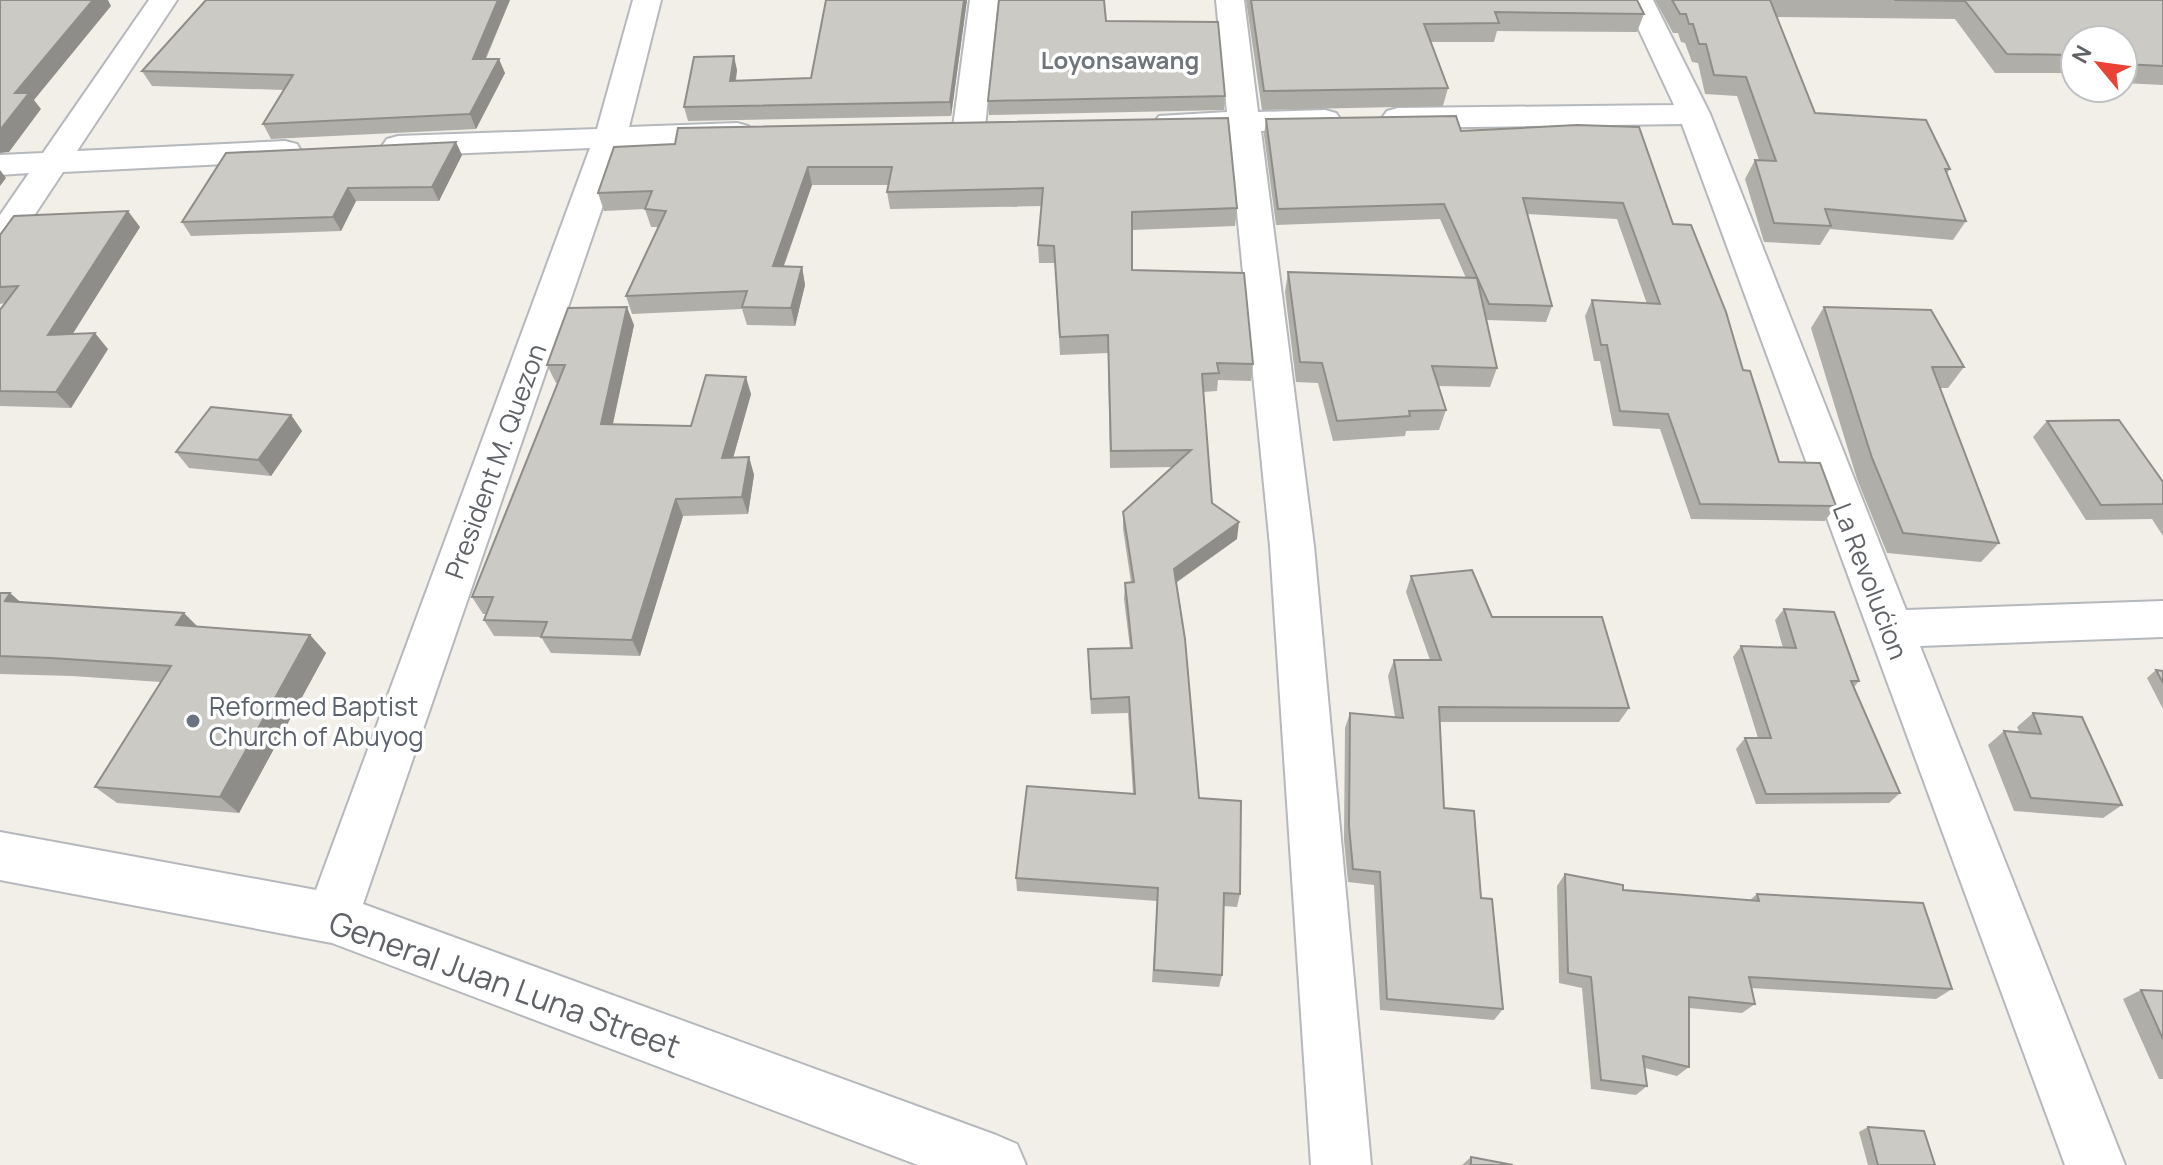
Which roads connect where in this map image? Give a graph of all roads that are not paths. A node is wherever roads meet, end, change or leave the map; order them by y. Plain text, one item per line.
1 (163, 0) edge
2 (647, 0) edge
3 (984, 0) edge
4 (1230, 0) edge
5 (1639, 0) edge
6 (1694, 114) junction
7 (1243, 121) junction
8 (1137, 123) edge
9 (969, 127) edge
10 (767, 132) edge
11 (611, 135) junction
12 (373, 147) edge
13 (309, 150) edge
14 (55, 162) junction
15 (0, 165) edge
16 (0, 241) edge
17 (2163, 619) edge
18 (1890, 629) junction
19 (0, 856) edge
20 (332, 918) junction
21 (996, 1165) edge
22 (1341, 1165) edge
23 (2095, 1165) edge

1 - 14 street
2 - 11 street, President M. Quezon
3 - 9 street
4 - 7 street
5 - 6 street, La Revolućion
6 - 7 street
6 - 18 street, La Revolućion
7 - 8 street
7 - 22 street
10 - 11 street
11 - 12 street
11 - 20 street, President M. Quezon
13 - 14 street
14 - 15 street
14 - 16 street
17 - 18 street
18 - 23 street, La Revolućion
19 - 20 street, General Juan Luna Street
20 - 21 street, General Juan Luna Street

